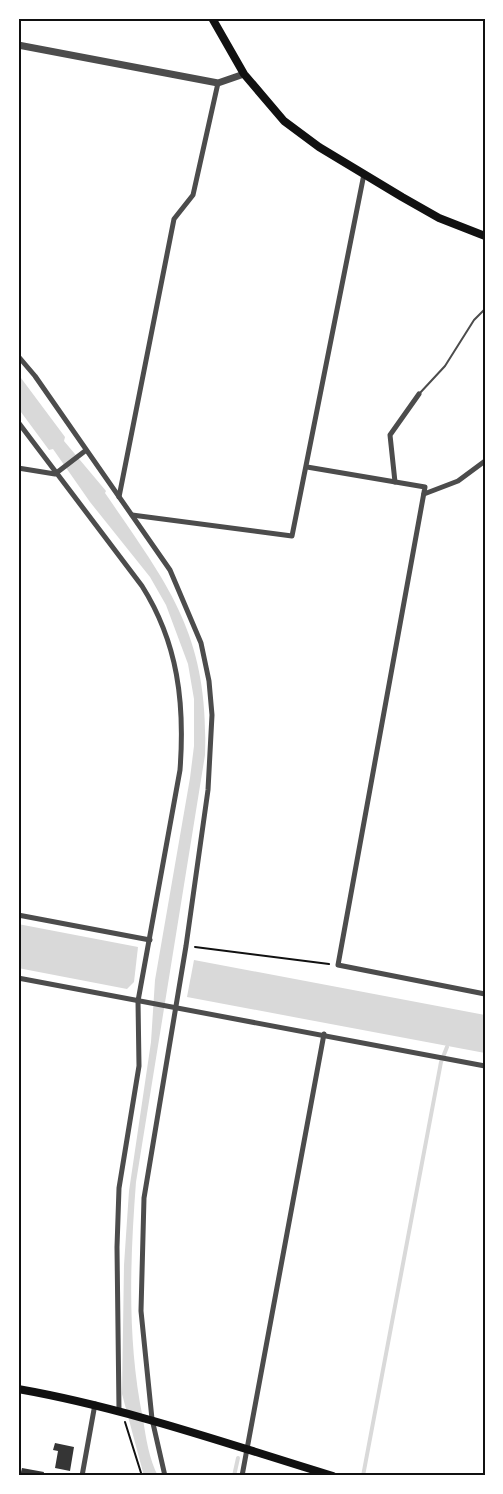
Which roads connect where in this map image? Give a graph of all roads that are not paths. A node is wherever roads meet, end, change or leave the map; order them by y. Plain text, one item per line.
1 (212, 18) edge
2 (18, 45) edge
3 (244, 74) junction
4 (218, 84) junction
5 (364, 174) junction
6 (485, 236) edge
7 (485, 309) edge
8 (18, 356) edge
9 (420, 394) joint
10 (18, 422) edge
11 (85, 451) junction
12 (485, 461) edge
13 (308, 466) junction
14 (18, 468) edge
15 (55, 474) junction
16 (395, 482) junction
17 (424, 494) junction
18 (119, 497) junction
19 (132, 515) junction
20 (18, 915) edge
21 (150, 940) junction
22 (18, 978) edge
23 (485, 994) edge
24 (138, 1001) junction
25 (176, 1008) junction
26 (324, 1034) junction
27 (485, 1066) edge
28 (18, 1389) edge
29 (95, 1404) junction
30 (123, 1411) junction
31 (150, 1418) junction
32 (248, 1449) junction
33 (82, 1476) edge
34 (165, 1476) edge
35 (242, 1476) edge
36 (333, 1476) edge

1 - 3 main road
2 - 4 street
3 - 4 street
3 - 5 main road
4 - 18 street
5 - 6 main road
5 - 13 street
7 - 9 lane
8 - 11 street
9 - 16 street
10 - 15 street
11 - 15 street
11 - 18 street
12 - 17 street
13 - 16 street
13 - 19 street
14 - 15 street
15 - 21 street
16 - 17 street
17 - 23 street
18 - 19 street
19 - 25 street
20 - 21 street
21 - 24 street
22 - 24 street
24 - 25 street
24 - 30 street
25 - 26 street
25 - 31 street
26 - 27 street
26 - 32 street
28 - 29 main road
29 - 30 main road
29 - 33 street
30 - 31 main road
31 - 32 main road
31 - 34 street
32 - 35 street
32 - 36 main road

